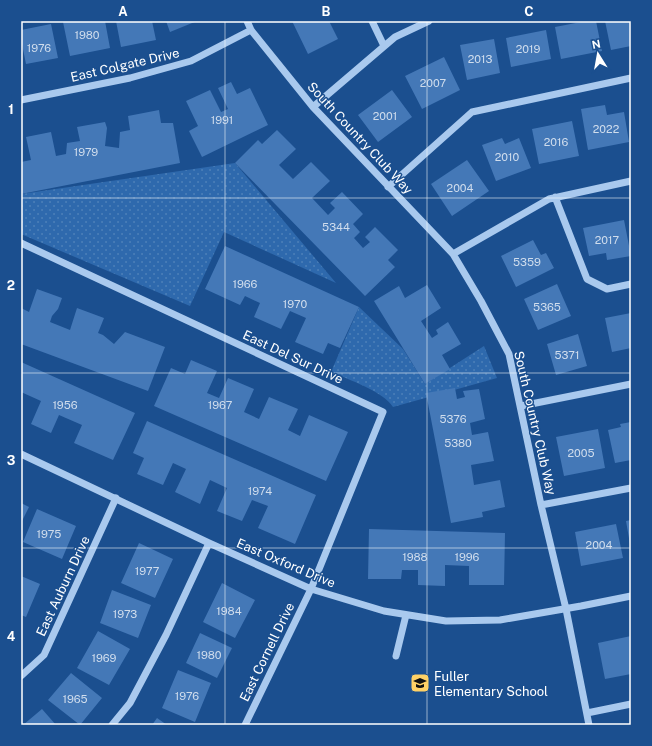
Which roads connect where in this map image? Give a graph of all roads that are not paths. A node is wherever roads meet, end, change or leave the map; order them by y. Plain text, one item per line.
1 (248, 21) edge
2 (372, 21) edge
3 (429, 21) edge
4 (251, 30) junction
5 (384, 46) junction
6 (631, 78) edge
7 (21, 100) edge
8 (313, 107) junction
9 (631, 181) edge
10 (388, 187) junction
11 (555, 197) junction
12 (21, 243) edge
13 (453, 254) junction
14 (631, 284) edge
15 (631, 384) edge
16 (521, 406) junction
17 (21, 454) edge
18 (631, 488) edge
19 (116, 498) junction
20 (542, 505) junction
21 (209, 542) junction
22 (311, 589) junction
23 (631, 596) edge
24 (566, 609) junction
25 (406, 615) junction
26 (396, 656) dead end
27 (21, 676) edge
28 (631, 704) edge
29 (587, 713) junction
30 (587, 724) edge
31 (112, 725) edge
32 (245, 725) edge

1 - 4 street, South Country Club Way
2 - 5 street
3 - 5 street
4 - 7 street, East Colgate Drive
4 - 8 street, South Country Club Way
5 - 8 street
6 - 10 street
8 - 10 street, South Country Club Way
9 - 11 street
10 - 13 street, South Country Club Way
11 - 13 street
11 - 14 street
12 - 22 street, East Del Sur Drive
13 - 16 street, South Country Club Way
15 - 16 street
16 - 20 street, South Country Club Way
17 - 19 street, East Oxford Drive
18 - 20 street
19 - 21 street, East Oxford Drive
19 - 27 street, East Auburn Drive
20 - 24 street, South Country Club Way
21 - 22 street, East Oxford Drive
21 - 31 street
22 - 25 street, East Oxford Drive
22 - 32 street, East Cornell Drive
23 - 24 street, East Oxford Drive
24 - 25 street, East Oxford Drive
24 - 29 street, South Country Club Way
25 - 26 street
28 - 29 street
29 - 30 street, South Country Club Way

